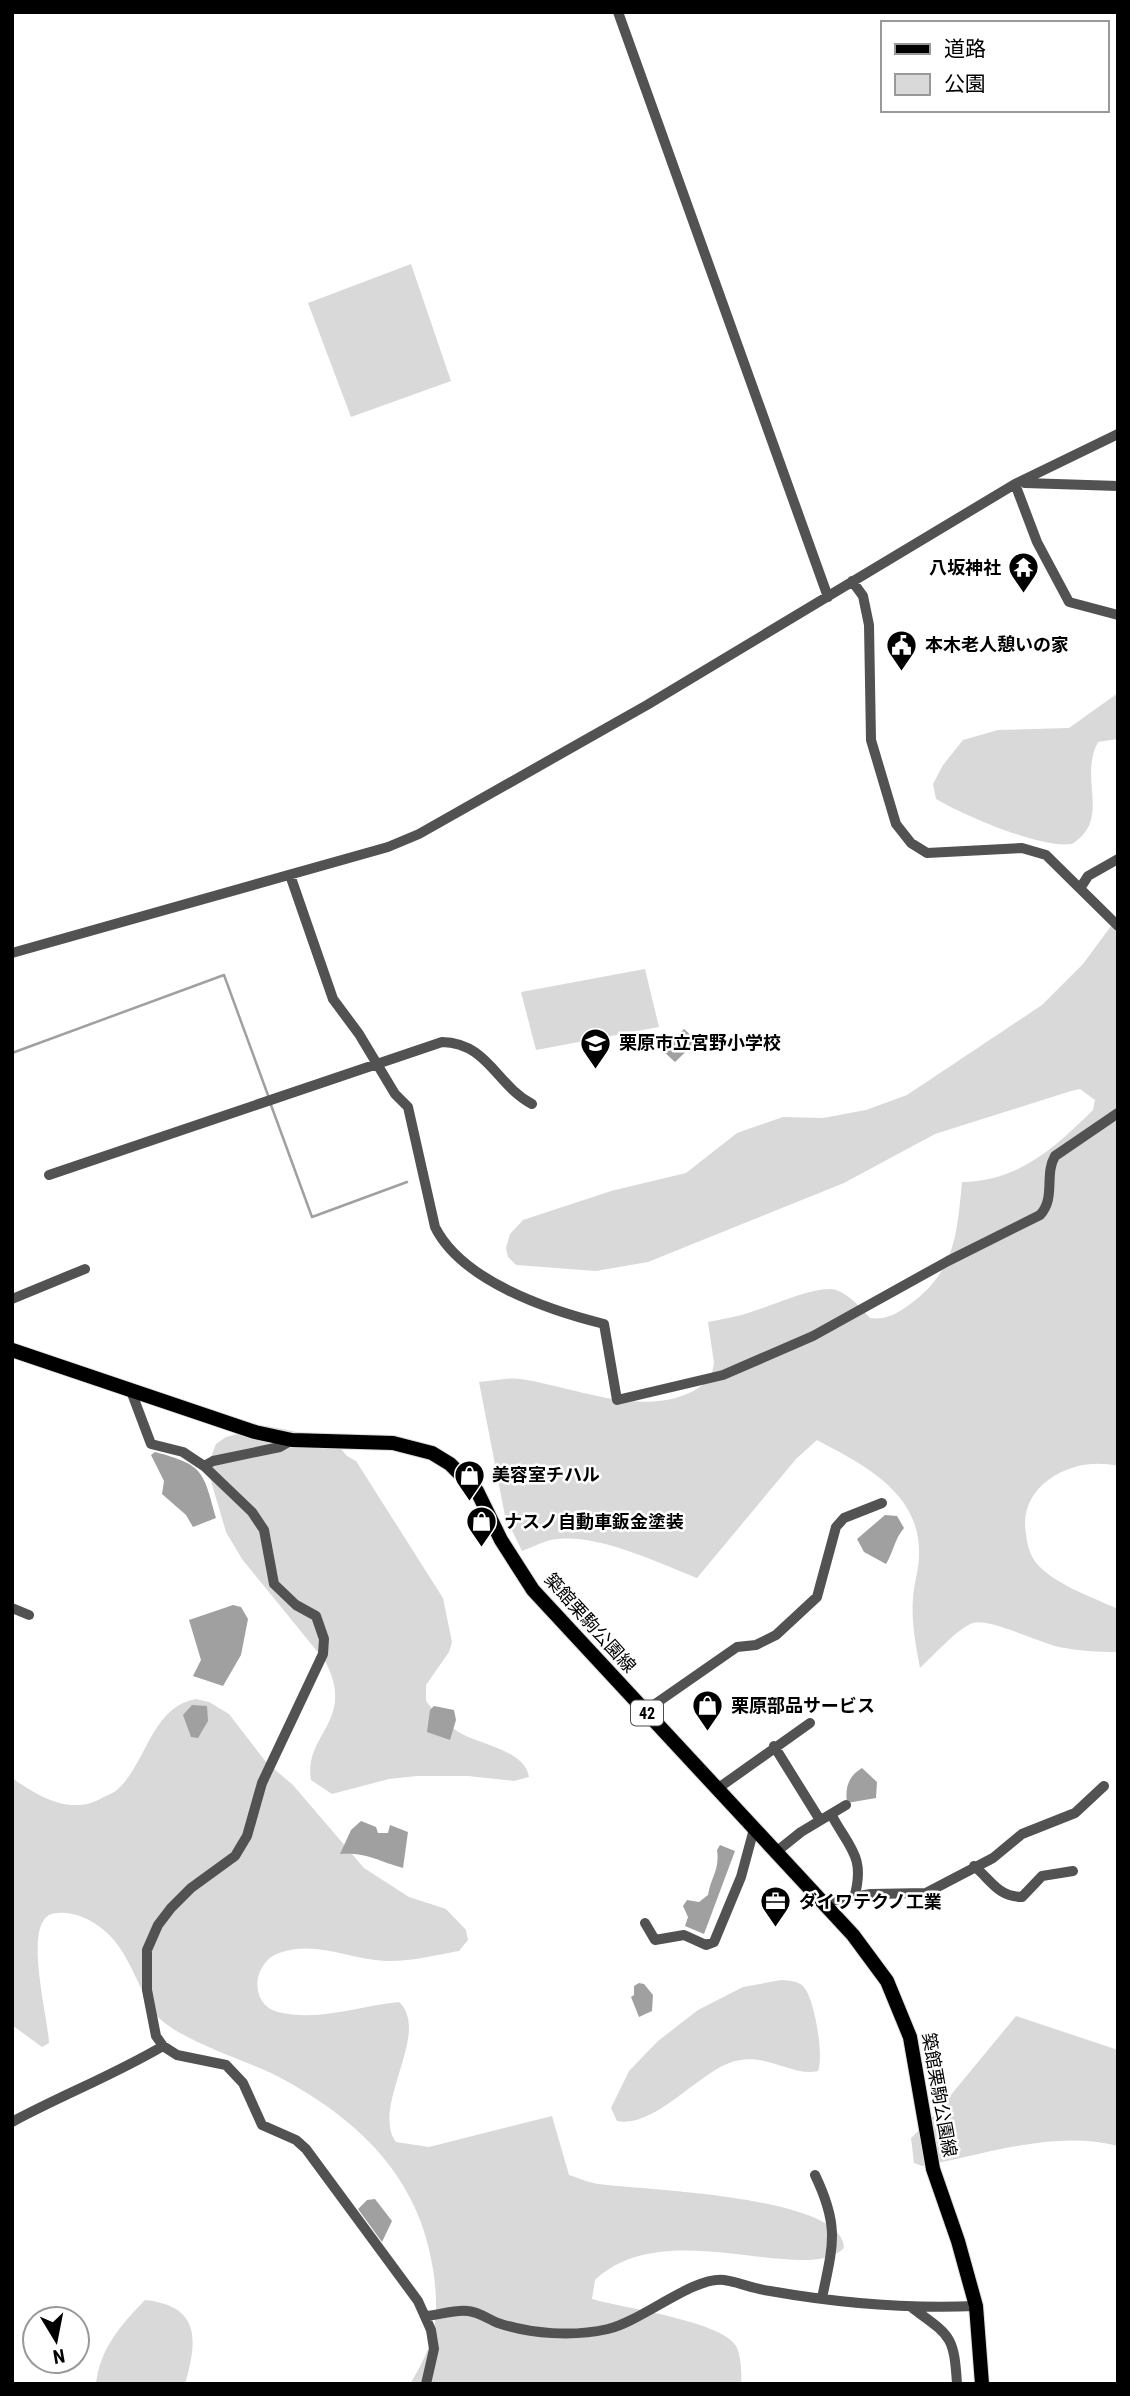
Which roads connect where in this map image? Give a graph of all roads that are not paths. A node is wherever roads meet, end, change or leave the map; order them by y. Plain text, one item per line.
1 (618, 12) edge
2 (1118, 434) edge
3 (1019, 483) junction
4 (1118, 486) edge
5 (852, 581) junction
6 (828, 597) junction
7 (1118, 615) edge
8 (1118, 859) edge
9 (289, 875) junction
10 (1081, 887) junction
11 (1118, 926) edge
12 (12, 953) edge
13 (377, 1062) junction
14 (532, 1104) dead end
15 (1118, 1113) edge
16 (49, 1175) dead end
17 (85, 1269) dead end
18 (12, 1299) edge
19 (12, 1350) edge
20 (131, 1391) junction
21 (292, 1440) junction
22 (204, 1466) junction
23 (882, 1503) dead end
24 (12, 1608) edge
25 (29, 1615) dead end
26 (645, 1711) junction
27 (810, 1723) dead end
28 (775, 1746) junction
29 (1104, 1786) dead end
30 (717, 1789) junction
31 (846, 1805) dead end
32 (825, 1817) junction
33 (754, 1829) junction
34 (776, 1852) junction
35 (974, 1866) junction
36 (1073, 1871) dead end
37 (854, 1898) junction
38 (822, 1902) junction
39 (645, 1923) dead end
40 (163, 2046) junction
41 (12, 2122) edge
42 (815, 2175) dead end
43 (822, 2298) junction
44 (976, 2305) junction
45 (911, 2307) junction
46 (426, 2316) junction
47 (426, 2384) edge
48 (957, 2384) edge
49 (982, 2384) edge

1 - 6 street
2 - 3 street
3 - 4 street
3 - 5 street
3 - 7 street
5 - 6 street
5 - 10 street
6 - 9 street
8 - 10 street
9 - 12 street
9 - 13 street
10 - 11 street
13 - 14 street
13 - 15 street
13 - 16 street
17 - 18 street
19 - 20 main road, 築館栗駒公園線 / 42
20 - 21 main road, 築館栗駒公園線 / 42
20 - 22 street
21 - 22 street
21 - 26 main road, 築館栗駒公園線 / 42
22 - 40 street
23 - 26 street
24 - 25 street
26 - 30 main road, 築館栗駒公園線 / 42
27 - 28 street
28 - 30 street
28 - 32 street
29 - 35 street
30 - 33 main road, 築館栗駒公園線 / 42
31 - 32 street
32 - 34 street
32 - 37 street
33 - 34 main road, 築館栗駒公園線 / 42
33 - 39 street
34 - 38 main road, 築館栗駒公園線 / 42
35 - 36 street
35 - 37 street
37 - 38 street
38 - 44 main road, 築館栗駒公園線 / 42
40 - 41 street
40 - 46 street
42 - 43 street
43 - 45 street
43 - 46 street
44 - 45 street
44 - 49 main road, 築館栗駒公園線 / 42
45 - 48 street
46 - 47 street

